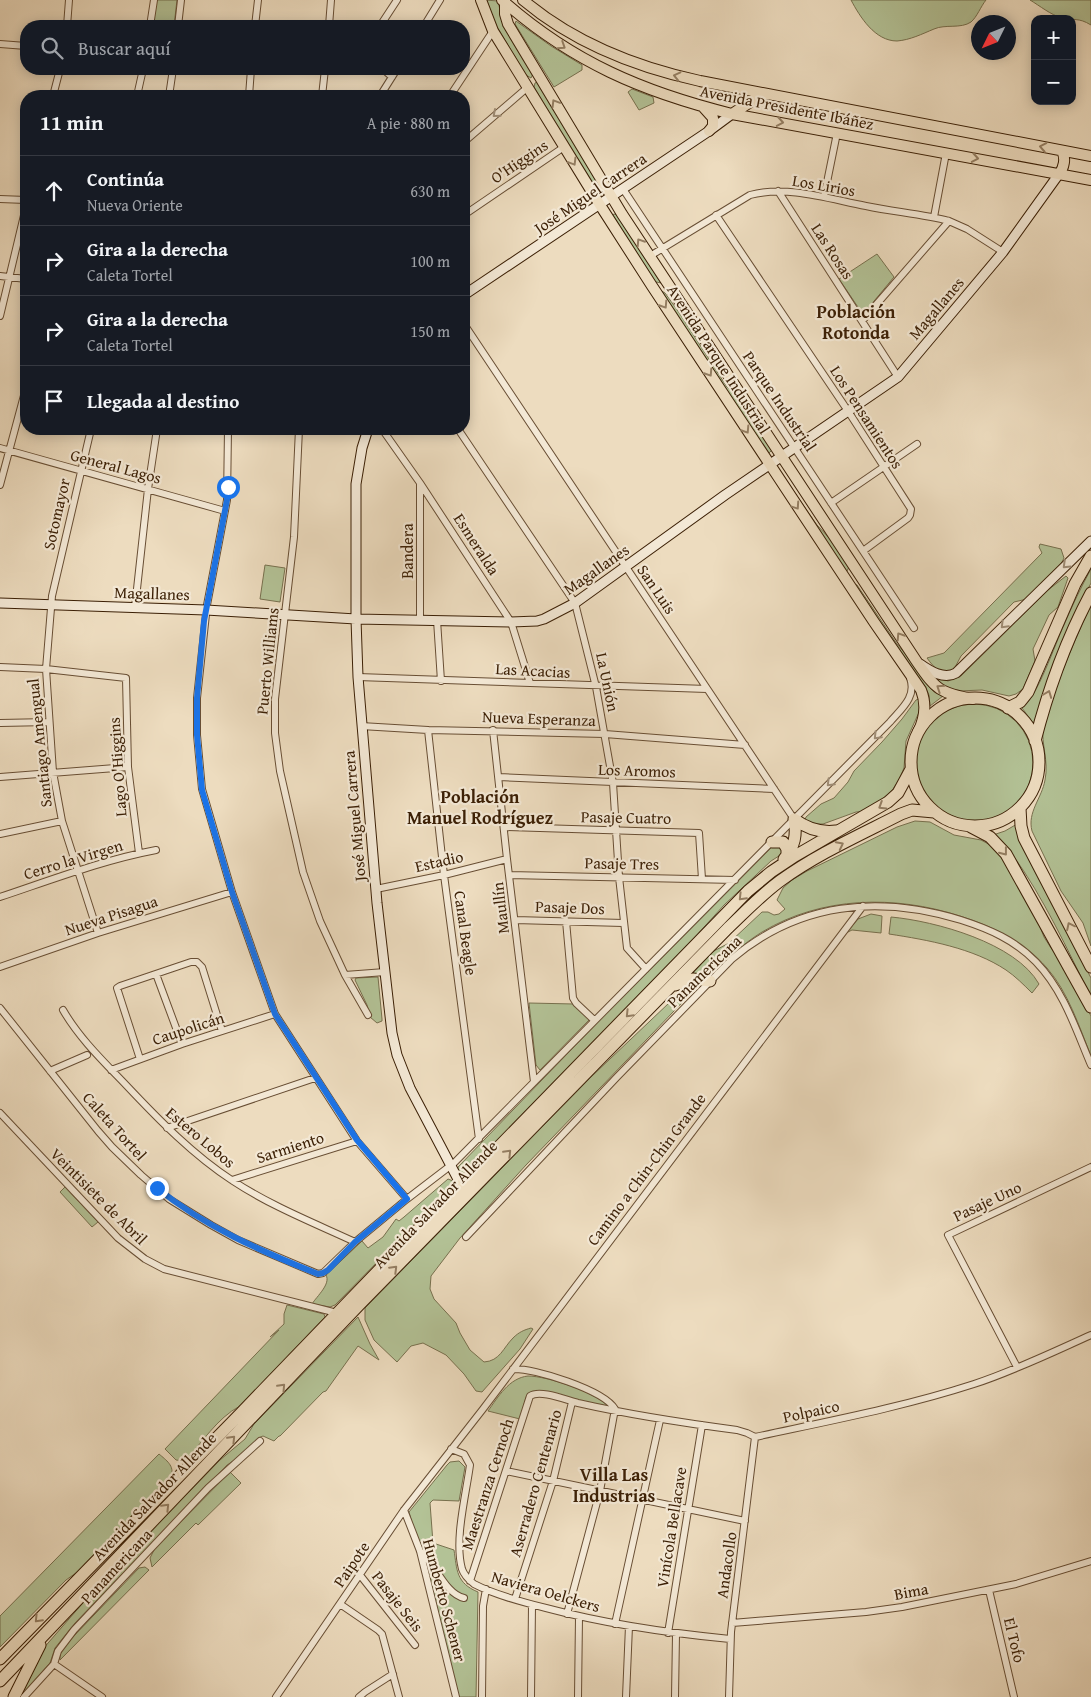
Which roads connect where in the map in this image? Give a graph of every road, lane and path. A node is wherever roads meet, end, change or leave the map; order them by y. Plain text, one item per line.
1 (69, 0) edge
2 (154, 0) edge
3 (181, 0) edge
4 (258, 0) edge
5 (331, 0) edge
6 (440, 0) edge
7 (476, 0) edge
8 (481, 0) edge
9 (523, 0) edge
10 (394, 1) edge
11 (504, 1) edge
12 (67, 20) edge
13 (151, 20) edge
14 (179, 20) edge
15 (256, 20) edge
16 (329, 20) edge
17 (383, 20) edge
18 (428, 20) edge
19 (493, 31) junction
20 (0, 44) edge
21 (20, 46) edge
22 (470, 66) edge
23 (59, 75) edge
24 (142, 75) edge
25 (172, 75) edge
26 (250, 75) edge
27 (324, 75) edge
28 (390, 75) edge
29 (464, 75) edge
30 (392, 77) joint
31 (541, 79) junction
32 (528, 87) junction
33 (55, 90) edge
34 (138, 90) edge
35 (170, 90) edge
36 (249, 90) edge
37 (323, 90) edge
38 (384, 90) edge
39 (454, 90) edge
40 (768, 94) junction
41 (703, 107) junction
42 (732, 114) junction
43 (709, 131) junction
44 (837, 133) junction
45 (470, 137) edge
46 (564, 147) junction
47 (1062, 151) junction
48 (946, 153) junction
49 (1091, 156) edge
50 (1059, 174) junction
51 (1091, 180) edge
52 (623, 189) junction
53 (778, 191) junction
54 (612, 197) junction
55 (824, 197) junction
56 (0, 198) edge
57 (20, 200) edge
58 (600, 205) junction
59 (470, 211) edge
60 (716, 215) junction
61 (934, 217) junction
62 (949, 221) junction
63 (20, 234) edge
64 (662, 249) junction
65 (1003, 252) junction
66 (650, 256) junction
67 (0, 276) edge
68 (10, 278) junction
69 (20, 279) edge
70 (470, 291) edge
71 (0, 316) edge
72 (862, 321) junction
73 (470, 333) edge
74 (898, 376) junction
75 (20, 410) edge
76 (848, 411) junction
77 (89, 435) edge
78 (156, 435) edge
79 (228, 435) edge
80 (299, 435) edge
81 (366, 435) edge
82 (386, 435) edge
83 (462, 435) edge
84 (917, 444) dead end
85 (0, 448) edge
86 (794, 448) junction
87 (9, 451) junction
88 (781, 457) junction
89 (769, 465) junction
90 (884, 467) junction
91 (80, 470) junction
92 (420, 482) junction
93 (0, 485) edge
94 (148, 489) junction
95 (831, 503) junction
96 (225, 511) junction
97 (1091, 541) edge
98 (863, 551) junction
99 (1091, 556) edge
100 (625, 567) junction
101 (855, 568) junction
102 (847, 581) junction
103 (867, 585) junction
104 (1091, 593) edge
105 (0, 603) edge
106 (575, 603) junction
107 (50, 605) junction
108 (135, 607) junction
109 (206, 610) junction
110 (286, 614) junction
111 (356, 619) junction
112 (420, 620) junction
113 (437, 620) junction
114 (511, 622) junction
115 (914, 628) dead end
116 (918, 662) junction
117 (0, 667) edge
118 (46, 669) junction
119 (908, 670) junction
120 (358, 678) junction
121 (441, 681) junction
122 (530, 683) junction
123 (596, 687) junction
124 (707, 689) junction
125 (973, 699) junction
126 (1008, 708) junction
127 (49, 722) junction
128 (0, 723) edge
129 (362, 726) junction
130 (428, 730) junction
131 (493, 730) junction
132 (918, 732) junction
133 (605, 734) junction
134 (1034, 741) junction
135 (744, 745) junction
136 (128, 767) junction
137 (911, 769) junction
138 (53, 772) junction
139 (0, 778) edge
140 (499, 778) junction
141 (614, 783) junction
142 (774, 789) junction
143 (1020, 808) junction
144 (934, 812) junction
145 (794, 819) junction
146 (62, 821) junction
147 (964, 825) junction
148 (505, 827) junction
149 (615, 831) junction
150 (837, 831) junction
151 (0, 834) edge
152 (772, 842) junction
153 (156, 850) dead end
154 (138, 853) junction
155 (787, 855) junction
156 (507, 859) junction
157 (78, 871) junction
158 (771, 872) junction
159 (444, 875) junction
160 (509, 875) junction
161 (618, 877) junction
162 (702, 879) junction
163 (734, 880) junction
164 (376, 889) junction
165 (232, 892) junction
166 (0, 897) edge
167 (863, 906) junction
168 (515, 920) junction
169 (566, 921) junction
170 (624, 923) junction
171 (98, 933) junction
172 (0, 967) edge
173 (1091, 967) edge
174 (646, 969) junction
175 (385, 972) junction
176 (156, 974) junction
177 (344, 976) junction
178 (710, 981) junction
179 (671, 986) junction
180 (1091, 1007) edge
181 (0, 1008) edge
182 (63, 1010) dead end
183 (275, 1014) junction
184 (368, 1015) dead end
185 (594, 1020) junction
186 (222, 1031) junction
187 (182, 1044) junction
188 (87, 1055) dead end
189 (140, 1059) junction
190 (1091, 1065) edge
191 (111, 1070) junction
192 (50, 1071) junction
193 (315, 1078) junction
194 (534, 1082) junction
195 (0, 1114) edge
196 (167, 1128) junction
197 (479, 1138) junction
198 (357, 1140) junction
199 (450, 1166) junction
200 (1091, 1167) edge
201 (232, 1180) junction
202 (461, 1185) junction
203 (407, 1199) junction
204 (466, 1238) dead end
205 (355, 1242) junction
206 (337, 1313) junction
207 (1091, 1335) edge
208 (1017, 1367) junction
209 (513, 1369) junction
210 (572, 1402) junction
211 (614, 1411) junction
212 (660, 1420) junction
213 (702, 1425) junction
214 (755, 1437) junction
215 (260, 1442) dead end
216 (451, 1449) junction
217 (506, 1471) junction
218 (553, 1481) junction
219 (600, 1491) junction
220 (643, 1500) junction
221 (404, 1510) junction
222 (688, 1510) junction
223 (745, 1521) junction
224 (420, 1551) junction
225 (1091, 1562) edge
226 (360, 1574) junction
227 (470, 1581) junction
228 (486, 1589) junction
229 (989, 1590) junction
230 (464, 1598) dead end
231 (515, 1599) junction
232 (340, 1604) junction
233 (532, 1605) junction
234 (566, 1614) junction
235 (579, 1617) junction
236 (732, 1623) junction
237 (615, 1624) junction
238 (53, 1625) junction
239 (629, 1626) junction
240 (668, 1633) junction
241 (676, 1634) junction
242 (730, 1639) junction
243 (415, 1645) dead end
244 (0, 1659) edge
245 (54, 1664) junction
246 (393, 1674) junction
247 (0, 1681) edge
248 (97, 1696) edge
249 (14, 1697) edge
250 (24, 1697) edge
251 (276, 1697) edge
252 (359, 1697) edge
253 (399, 1697) edge
254 (456, 1697) edge
255 (482, 1697) edge
256 (530, 1697) edge
257 (578, 1697) edge
258 (626, 1697) edge
259 (675, 1697) edge
260 (729, 1697) edge
261 (1014, 1697) edge

1 - 12 street
2 - 13 street
3 - 14 street
4 - 15 street
5 - 16 street
6 - 18 street
7 - 19 street
8 - 19 main road, Avenida Parque Industrial
40 -> 9 main road, Avenida Presidente Ibáñez
10 - 17 street
11 - 31 main road, Avenida Parque Industrial
11 -> 41 main road, Avenida Presidente Ibáñez
19 - 22 street
19 - 32 main road, Avenida Parque Industrial
20 - 21 street
23 - 33 street
24 - 34 street
25 - 35 street
26 - 36 street
27 - 37 street
28 - 30 street
29 - 39 street
30 - 38 street
31 - 32 main road
54 -> 31 main road, Avenida Parque Industrial
32 -> 45 street
32 - 46 main road, Avenida Parque Industrial
40 - 42 main road
47 -> 40 main road, Avenida Presidente Ibáñez
41 - 42 main road, Avenida Presidente Ibáñez
41 - 43 main road
42 - 43 street, José Miguel Carrera
42 -> 44 main road, Avenida Presidente Ibáñez
43 - 52 street, José Miguel Carrera
44 - 48 main road, Avenida Presidente Ibáñez
44 - 55 street
46 -> 58 main road, Avenida Parque Industrial
46 - 59 street, O'Higgins
47 - 49 main road, Avenida Presidente Ibáñez
47 - 50 main road
48 -> 50 main road, Avenida Presidente Ibáñez
48 - 61 street
50 - 51 main road, Avenida Presidente Ibáñez
50 - 65 street, Magallanes
52 - 54 street, José Miguel Carrera
52 - 64 street, Parque Industrial
53 - 55 street, Los Lirios
53 - 60 street, Los Lirios
53 - 72 street, Las Rosas
54 - 58 street, José Miguel Carrera
66 -> 54 main road, Avenida Parque Industrial
55 - 61 street, Los Lirios
56 - 57 street
58 - 70 street, José Miguel Carrera
58 -> 89 main road, Avenida Parque Industrial
60 - 64 street, Los Lirios
60 - 76 street, Los Pensamientos
61 - 62 street, Los Lirios
62 - 65 street, Los Lirios
62 - 72 street
63 - 68 street
64 - 66 street, Los Lirios
64 - 86 street, Parque Industrial
65 - 74 street, Magallanes
66 - 88 main road, Avenida Parque Industrial
67 - 68 street
68 - 69 street
68 - 71 street
72 - 74 street, Las Rosas
73 - 100 street, San Luis
74 - 76 street, Magallanes
75 - 87 street
76 - 86 street, Magallanes
76 - 90 street, Los Pensamientos
77 - 91 street, Sotomayor
78 - 94 street
79 - 96 street
80 - 110 street, Puerto Williams
81 - 111 street, José Miguel Carrera
82 - 92 street, Esmeralda
83 - 106 street, La Unión
84 - 90 street
85 - 87 street, General Lagos
86 - 88 street, Magallanes
86 - 95 street, Parque Industrial
87 - 91 street, General Lagos
87 - 93 street
88 - 89 street, Magallanes
88 - 101 main road, Avenida Parque Industrial
89 - 100 street, Magallanes
89 -> 102 main road, Avenida Parque Industrial
90 - 95 street
90 - 98 street, Los Pensamientos
91 - 94 street, General Lagos
91 - 107 street, Sotomayor
92 - 112 street, Bandera
92 - 114 street, Esmeralda
94 - 96 street, General Lagos
94 - 108 street
95 - 98 street, Parque Industrial
96 - 109 street
97 -> 116 street
98 - 115 street, Parque Industrial
99 - 126 highway
100 - 106 street, Magallanes
100 - 124 street, San Luis
101 - 102 main road
101 - 103 main road, Avenida Parque Industrial
102 - 103 main road
102 - 119 main road, Avenida Parque Industrial
116 -> 103 main road, Avenida Parque Industrial
134 -> 104 highway
105 - 107 street, Magallanes
106 - 114 street, Magallanes
106 - 123 street, La Unión
107 - 108 street, Magallanes
107 - 118 street, Santiago Amengual
108 - 109 street, Magallanes
109 - 110 street, Magallanes
109 - 165 street
110 - 111 street, Magallanes
110 - 177 street, Puerto Williams
111 - 112 street, Magallanes
111 - 120 street, José Miguel Carrera
112 - 113 street, Magallanes
113 - 114 street, Magallanes
113 - 121 street
114 - 122 street, Esmeralda
125 -> 116 main road, Avenida Parque Industrial
117 - 118 street
118 - 127 street, Santiago Amengual
118 - 136 street, Lago O'Higgins
119 - 132 main road, Avenida Parque Industrial
119 -> 145 street
120 - 121 street, Las Acacias
120 - 129 street, José Miguel Carrera
121 - 122 street, Las Acacias
122 - 123 street, Las Acacias
123 - 124 street, Las Acacias
123 - 133 street, La Unión
124 - 135 street, San Luis
125 - 126 highway
125 - 132 highway
126 - 134 highway
127 - 128 street
127 - 138 street, Santiago Amengual
129 - 130 street, Nueva Esperanza
129 - 164 street, José Miguel Carrera
130 - 131 street, Nueva Esperanza
130 - 159 street, Canal Beagle
131 - 133 street, Nueva Esperanza
131 - 140 street, Maullín
132 - 137 highway
133 - 135 street, Nueva Esperanza
133 - 141 street, La Unión
134 - 143 highway
135 - 142 street, San Luis
136 - 138 street
136 - 154 street, Lago O'Higgins
137 - 144 highway
137 -> 150 highway, Avenida Salvador Allende
138 - 139 street
138 - 146 street, Santiago Amengual
140 - 141 street, Los Aromos
140 - 148 street, Maullín
141 - 142 street, Los Aromos
141 - 149 street, La Unión
142 - 145 street, San Luis
143 - 147 highway
173 -> 143 highway
144 - 147 highway
179 -> 144 highway, Avenida Salvador Allende
145 - 150 highway
145 - 152 street
145 - 155 highway
146 - 151 street
146 - 157 street, Santiago Amengual
147 -> 180 highway
148 - 149 street, Pasaje Cuatro
148 - 156 street, Maullín
149 - 161 street, La Unión
149 - 162 street, Pasaje Cuatro
150 - 158 highway, Avenida Salvador Allende
152 - 155 highway
152 - 163 street
153 - 154 street, Cerro la Virgen
154 - 157 street, Cerro la Virgen
155 - 158 highway
156 - 159 street, Estadio
156 - 160 street, Maullín
157 - 166 street, Cerro la Virgen
157 - 171 street, Santiago Amengual
158 -> 202 highway, Avenida Salvador Allende
159 - 164 street, Estadio
159 - 197 street, Canal Beagle
160 - 161 street, Pasaje Tres
160 - 168 street, Maullín
161 - 162 street, Pasaje Tres
161 - 170 street, La Unión
162 - 163 street, Pasaje Tres
163 - 174 street
164 - 175 street, José Miguel Carrera
165 - 171 street, Nueva Pisagua
165 - 183 street
167 - 178 street, Panamericana
167 - 190 street, Panamericana
167 - 209 street, Camino a Chin-Chin Grande
168 - 169 street, Pasaje Dos
168 - 194 street, Maullín
169 - 170 street, Pasaje Dos
169 - 185 street
170 - 174 street, La Unión
171 - 172 street, Nueva Pisagua
174 - 185 street
175 - 177 street
175 - 199 street, José Miguel Carrera
176 - 186 street
176 - 187 street
176 - 189 street
177 - 184 street, Puerto Williams
178 - 179 highway
178 - 204 street, Panamericana
238 -> 179 highway, Avenida Salvador Allende
181 - 192 street, Caleta Tortel
182 - 191 street, Estero Lobos
183 - 186 street, Caupolicán
183 - 193 street
185 - 194 street
186 - 187 street, Caupolicán
187 - 189 street, Caupolicán
188 - 192 street
189 - 191 street, Caupolicán
191 - 196 street, Estero Lobos
192 - 205 street, Caleta Tortel
193 - 196 street
193 - 198 street
194 - 197 street
195 - 206 street, Veintisiete de Abril
196 - 201 street, Estero Lobos
197 - 199 street
198 - 201 street, Sarmiento
198 - 203 street
199 - 202 street, José Miguel Carrera
199 - 203 street
200 - 208 street, Pasaje Uno
201 - 205 street, Estero Lobos
202 - 206 highway, Avenida Salvador Allende
203 - 205 street, Caleta Tortel
206 -> 244 highway, Avenida Salvador Allende
207 - 208 street, Polpaico
208 - 214 street, Polpaico
209 - 211 street
209 - 216 street, Camino a Chin-Chin Grande
210 - 211 street
210 - 217 street, Maestranza Cernoch
210 - 218 street, Aserradero Centenario
211 - 212 street
211 - 219 street
212 - 213 street
212 - 220 street
213 - 214 street
213 - 222 street, Vinícola Bellacave
214 - 223 street, Andacollo
215 - 245 street, Panamericana
216 - 221 street, Paipote
216 - 227 street, Naviera Oelckers
217 - 218 street
217 - 227 street, Maestranza Cernoch
218 - 219 street
218 - 231 street, Aserradero Centenario
219 - 220 street
219 - 234 street
220 - 222 street
220 - 237 street
221 - 224 street, Humberto Schener
221 - 226 street, Paipote
222 - 223 street
222 - 240 street, Vinícola Bellacave
223 - 236 street, Andacollo
224 - 230 street
224 - 254 street, Humberto Schener
225 - 229 street, Bima
226 - 232 street, Paipote
226 - 243 street, Pasaje Seis
227 - 228 street, Naviera Oelckers
228 - 231 street, Naviera Oelckers
228 - 255 street
229 - 236 street, Bima
229 - 261 street, El Tofo
231 - 233 street, Naviera Oelckers
232 - 246 street
232 - 251 street, Paipote
233 - 234 street, Naviera Oelckers
233 - 256 street
234 - 235 street, Naviera Oelckers
235 - 237 street, Naviera Oelckers
235 - 257 street
236 - 242 street, Andacollo
237 - 239 street, Naviera Oelckers
238 - 247 highway, Avenida Salvador Allende
238 - 249 highway
239 - 240 street, Naviera Oelckers
239 - 258 street
240 - 241 street, Naviera Oelckers
241 - 242 street, Naviera Oelckers
241 - 259 street
242 - 260 street, Andacollo
245 - 248 street
245 - 250 street, Panamericana
246 - 252 street
246 - 253 street

